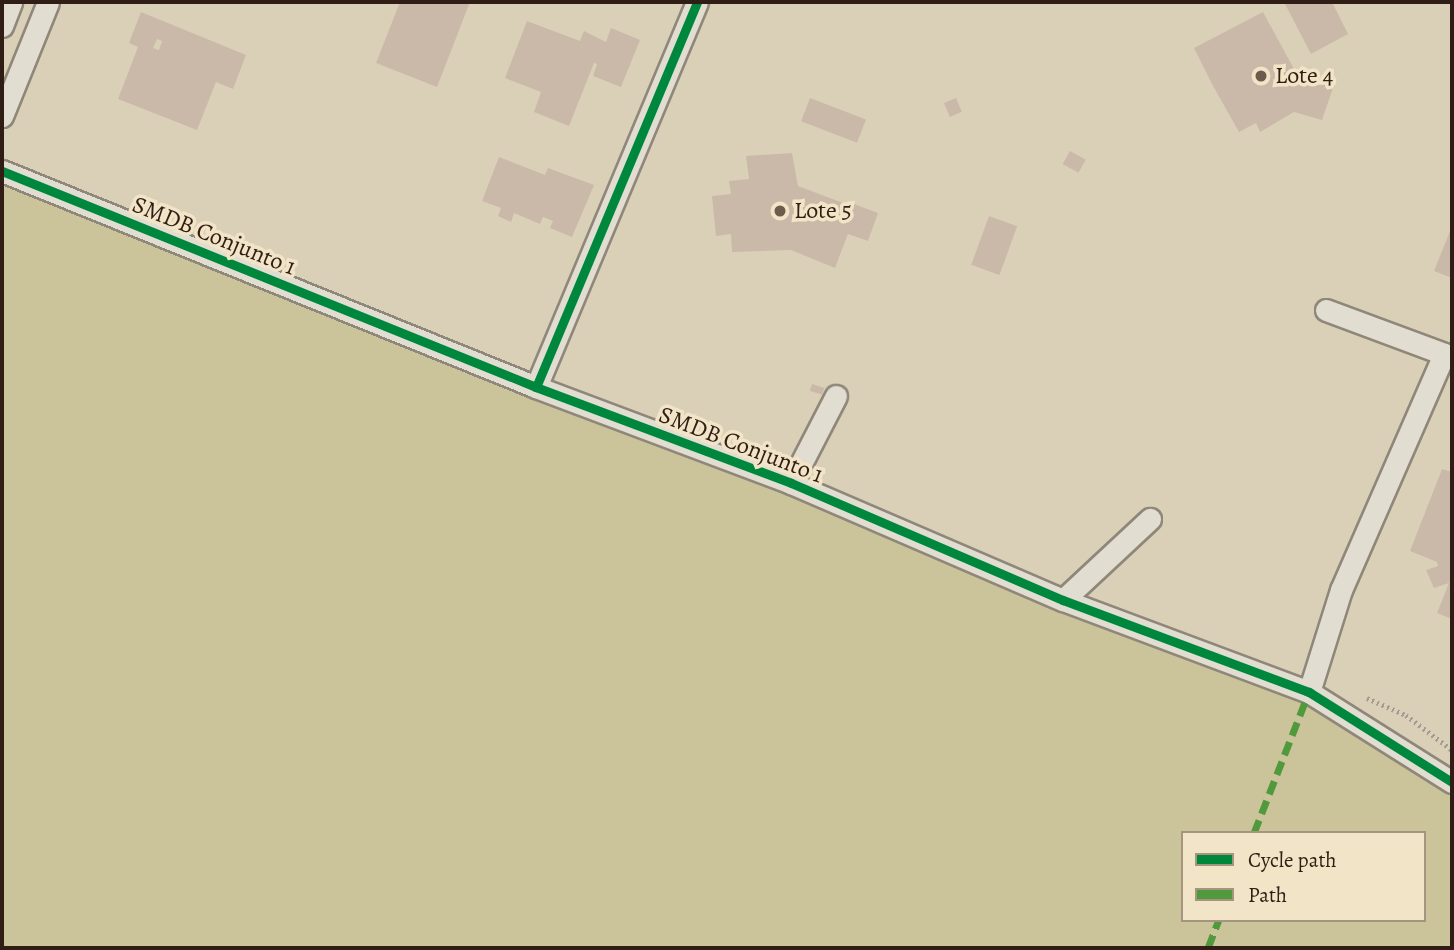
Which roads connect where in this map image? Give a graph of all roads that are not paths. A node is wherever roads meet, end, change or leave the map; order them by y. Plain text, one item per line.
1 (11, 2) edge
2 (48, 2) edge
3 (697, 2) edge
4 (2, 26) edge
5 (2, 116) edge
6 (2, 171) edge
7 (1326, 310) dead end
8 (1448, 356) edge
9 (536, 387) junction
10 (836, 396) dead end
11 (791, 483) junction
12 (1150, 519) dead end
13 (1063, 600) junction
14 (1309, 692) junction
15 (1452, 782) edge

1 - 4 street
2 - 5 street
3 - 9 street
6 - 9 street, SMDB Conjunto 1
7 - 8 street
8 - 14 street
9 - 11 street, SMDB Conjunto 1
10 - 11 street
11 - 13 street, SMDB Conjunto 1
12 - 13 street
13 - 14 street, SMDB Conjunto 1
14 - 15 street, SMDB Conjunto 1

